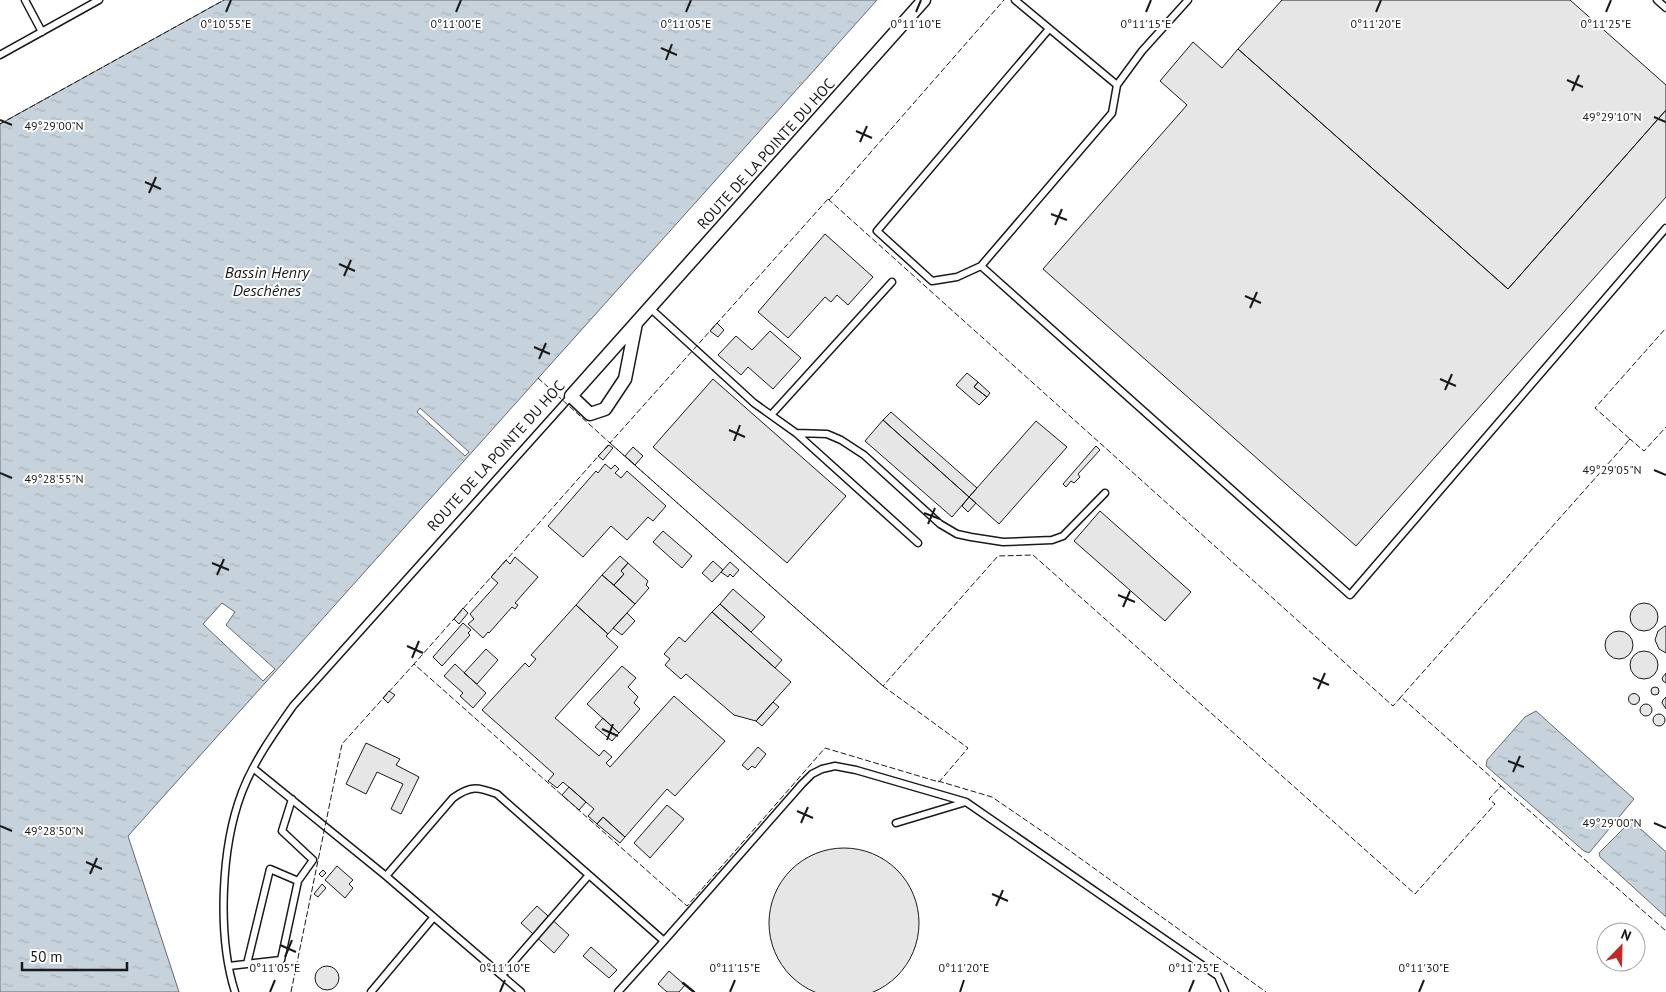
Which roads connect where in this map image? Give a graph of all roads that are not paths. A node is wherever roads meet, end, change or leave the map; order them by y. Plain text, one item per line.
1 (25, 0) edge
2 (98, 0) edge
3 (924, 0) edge
4 (1009, 0) edge
5 (1188, 0) edge
6 (1657, 0) edge
7 (1017, 2) edge
8 (1666, 8) edge
9 (1049, 29) junction
10 (42, 32) junction
11 (0, 55) edge
12 (1117, 85) junction
13 (1666, 228) edge
14 (981, 266) junction
15 (892, 282) dead end
16 (650, 308) junction
17 (636, 323) junction
18 (571, 396) junction
19 (771, 415) junction
20 (796, 433) junction
21 (1105, 493) dead end
22 (918, 543) dead end
23 (253, 768) junction
24 (292, 799) junction
25 (966, 802) junction
26 (896, 823) dead end
27 (386, 876) junction
28 (589, 876) junction
29 (298, 881) junction
30 (433, 918) junction
31 (664, 942) junction
32 (247, 964) junction
33 (229, 966) junction
34 (502, 975) junction
35 (235, 992) edge
36 (371, 992) edge
37 (521, 992) edge
38 (618, 992) edge
39 (1225, 992) edge

1 - 10 lane
2 - 10 lane
3 - 16 street, ROUTE DE LA POINTE DU HOC
4 - 7 lane
5 - 12 lane
6 - 8 lane
7 - 9 lane
9 - 12 lane
9 - 14 lane
10 - 11 lane
12 - 14 lane
13 - 14 lane
15 - 19 lane
16 - 17 street, ROUTE DE LA POINTE DU HOC
16 - 19 lane
17 - 18 street, ROUTE DE LA POINTE DU HOC
17 - 18 street
18 - 23 lane, ROUTE DE LA POINTE DU HOC
19 - 20 lane
20 - 21 lane
20 - 22 lane
23 - 24 lane
23 - 33 lane, ROUTE DE LA POINTE DU HOC
24 - 27 lane
24 - 29 lane
25 - 26 lane
25 - 31 lane
25 - 39 lane
27 - 28 lane
27 - 30 lane
28 - 31 lane
28 - 34 lane
29 - 32 lane
29 - 32 lane
30 - 34 lane
30 - 36 lane
31 - 38 lane
32 - 33 lane
33 - 35 lane, ROUTE DE LA POINTE DU HOC
34 - 37 lane

